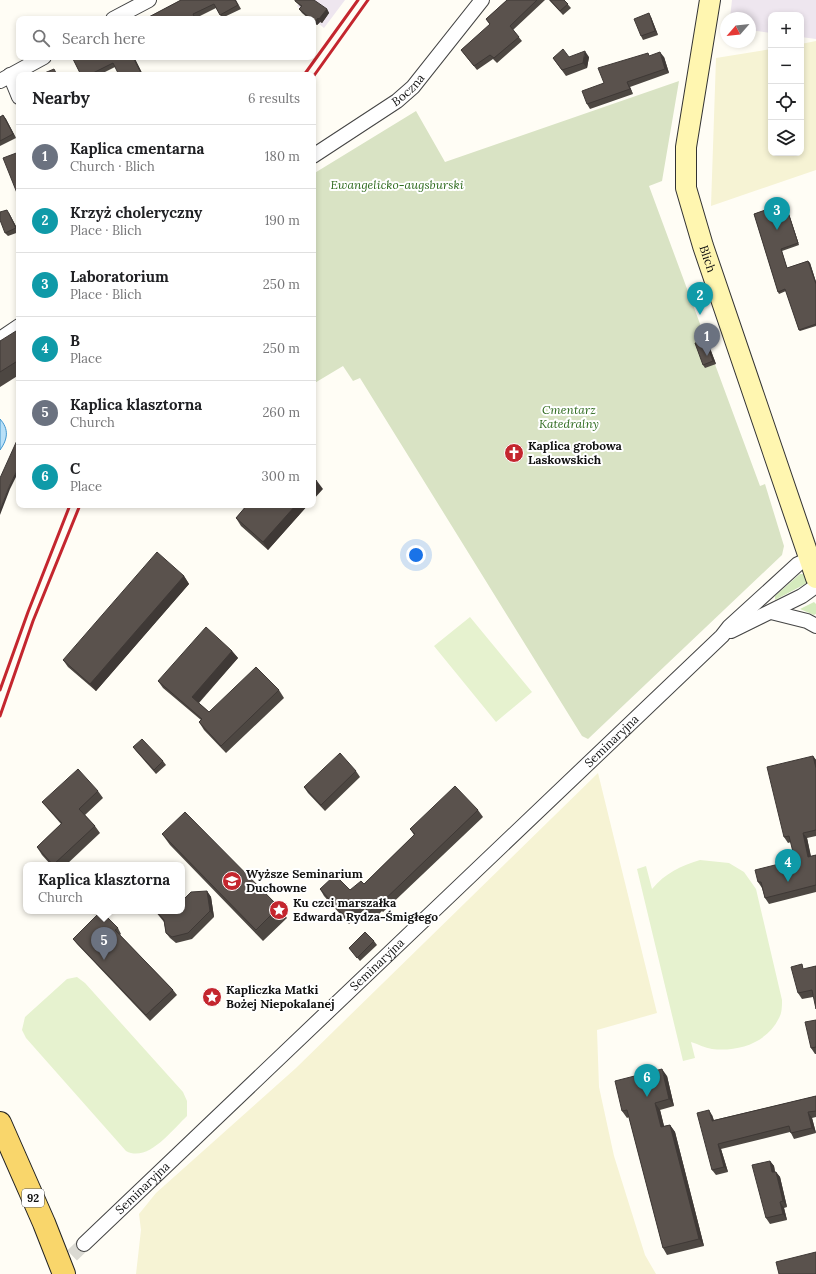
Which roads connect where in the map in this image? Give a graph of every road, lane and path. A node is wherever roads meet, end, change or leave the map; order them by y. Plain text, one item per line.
1 (148, 0) edge
2 (482, 0) edge
3 (710, 0) edge
4 (119, 16) edge
5 (38, 60) edge
6 (16, 72) edge
7 (16, 72) edge
8 (5, 78) edge
9 (16, 93) edge
10 (316, 154) edge
11 (16, 328) edge
12 (0, 338) edge
13 (810, 559) junction
14 (816, 578) edge
15 (816, 586) edge
16 (772, 612) junction
17 (816, 626) edge
18 (722, 636) junction
19 (0, 1123) edge
20 (84, 1244) tunnel mouth
21 (64, 1274) edge

1 - 4 street
2 - 10 street, Boczna
3 - 13 street, Blich
5 - 6 street
7 - 8 street
8 - 9 street
11 - 12 street
13 - 14 street, Blich
13 - 18 street, Seminaryjna
15 - 16 street, Seminaryjna
16 - 17 street
16 - 18 street, Seminaryjna
18 - 20 street, Seminaryjna
19 - 21 main road, 92

